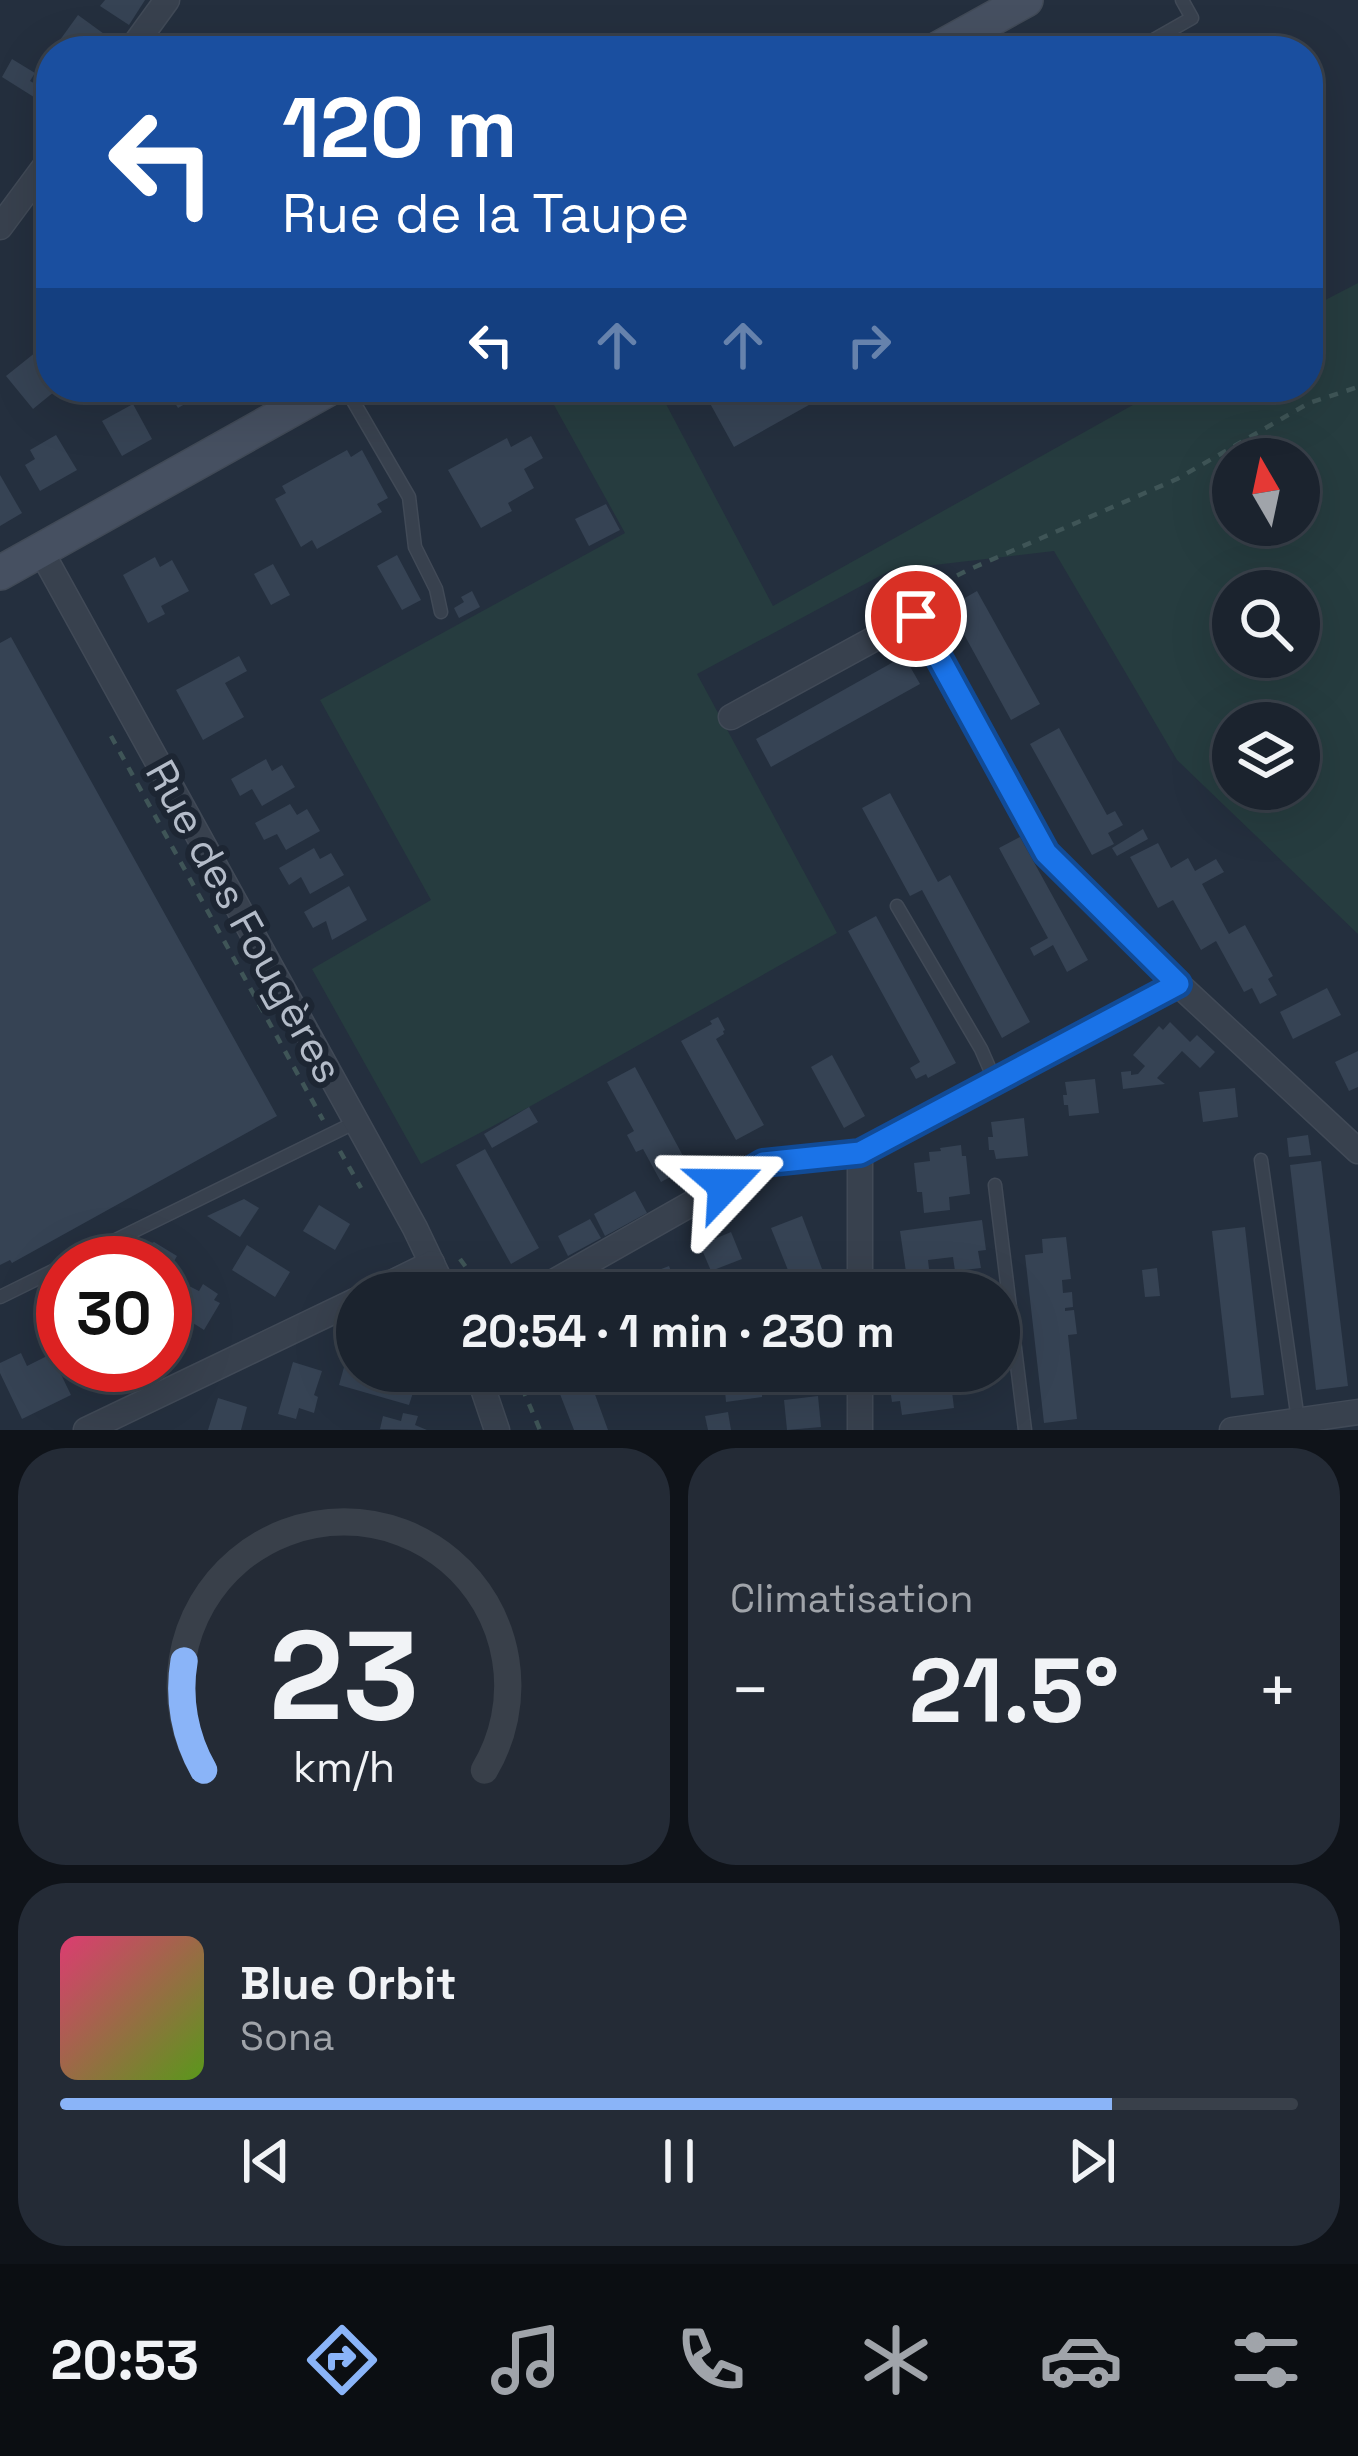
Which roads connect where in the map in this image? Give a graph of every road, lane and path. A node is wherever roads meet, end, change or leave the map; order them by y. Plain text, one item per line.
1 (167, 0) edge
2 (1026, 0) edge
3 (1182, 0) edge
4 (141, 36) edge
5 (961, 36) edge
6 (1160, 36) edge
7 (36, 178) edge
8 (0, 227) edge
9 (1358, 387) edge
10 (1323, 398) edge
11 (295, 402) edge
12 (354, 402) edge
13 (1312, 402) edge
14 (40, 550) junction
15 (0, 572) edge
16 (441, 612) dead end
17 (916, 616) junction
18 (731, 717) dead end
19 (104, 722) dead end
20 (898, 906) dead end
21 (1178, 984) junction
22 (995, 1081) junction
23 (356, 1122) junction
24 (331, 1135) junction
25 (1358, 1151) edge
26 (860, 1153) junction
27 (1261, 1160) dead end
28 (995, 1185) dead end
29 (364, 1193) dead end
30 (124, 1236) edge
31 (432, 1264) junction
32 (415, 1272) edge
33 (436, 1272) edge
34 (571, 1272) edge
35 (860, 1272) edge
36 (36, 1279) edge
37 (0, 1297) edge
38 (336, 1310) edge
39 (484, 1392) edge
40 (524, 1392) edge
41 (860, 1392) edge
42 (1358, 1412) edge
43 (1299, 1421) junction
44 (86, 1430) edge
45 (497, 1430) edge
46 (540, 1430) edge
47 (860, 1430) edge
48 (1025, 1430) edge
49 (1232, 1430) edge

1 - 4 street
2 - 5 main road
3 - 6 lane
7 - 8 street
9 - 10 path
11 - 14 main road
12 - 16 lane
13 - 17 path
14 - 15 main road
14 - 23 street, Rue des Fougères
17 - 18 street
17 - 21 street
19 - 24 path
20 - 22 lane
21 - 22 street
21 - 25 street
22 - 26 street
23 - 24 lane
23 - 31 street, Rue des Fougères
24 - 29 path
24 - 30 lane
26 - 34 street
26 - 35 street
27 - 43 lane
28 - 48 lane
31 - 32 street
31 - 33 street, Rue des Fougères
36 - 37 lane
38 - 44 street
39 - 45 street
40 - 46 path
41 - 47 street
42 - 43 street
43 - 49 street

